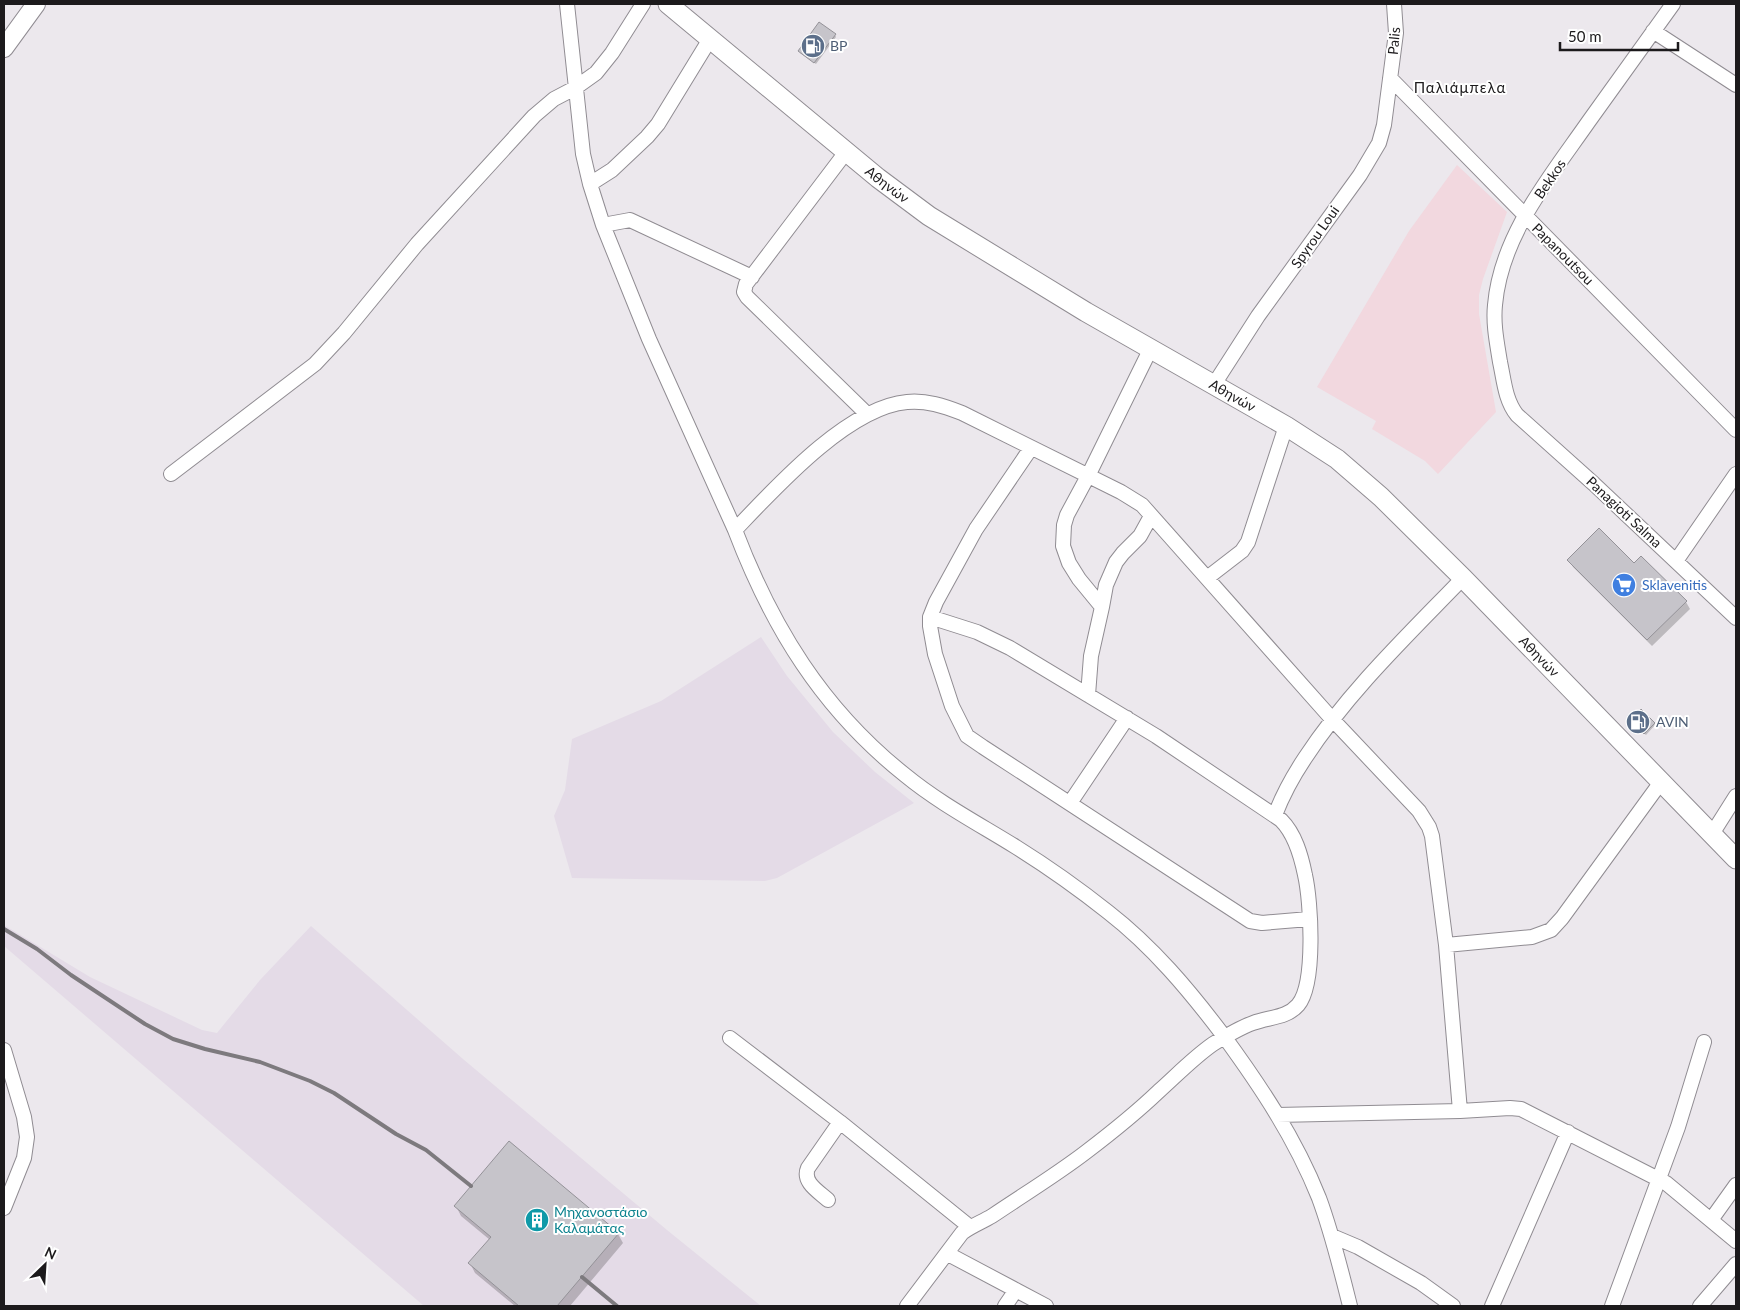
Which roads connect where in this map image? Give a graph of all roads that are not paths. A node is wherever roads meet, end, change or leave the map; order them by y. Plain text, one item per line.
1 (36, 4) edge
2 (567, 4) edge
3 (643, 4) edge
4 (668, 4) edge
5 (1394, 4) edge
6 (1673, 4) edge
7 (1654, 31) junction
8 (710, 39) junction
9 (4, 48) edge
10 (1390, 78) junction
11 (1736, 85) edge
12 (575, 88) junction
13 (846, 152) junction
14 (590, 184) junction
15 (1525, 216) junction
16 (603, 225) junction
17 (752, 277) junction
18 (1150, 350) junction
19 (1213, 386) junction
20 (1511, 407) joint
21 (867, 414) junction
22 (1286, 426) junction
23 (1736, 430) edge
24 (1031, 448) junction
25 (171, 474) dead end
26 (1736, 474) edge
27 (1088, 476) junction
28 (1151, 516) junction
29 (735, 530) junction
30 (1676, 561) junction
31 (1207, 578) junction
32 (1464, 578) junction
33 (1102, 607) junction
34 (930, 617) junction
35 (1736, 618) edge
36 (1088, 694) junction
37 (1127, 718) junction
38 (1332, 720) junction
39 (1661, 782) junction
40 (1736, 796) edge
41 (1070, 803) junction
42 (1275, 815) junction
43 (1712, 834) junction
44 (1736, 859) edge
45 (1309, 919) junction
46 (1446, 946) junction
47 (1224, 1037) junction
48 (730, 1038) dead end
49 (1704, 1042) dead end
50 (4, 1050) edge
51 (1460, 1111) junction
52 (1277, 1115) junction
53 (840, 1122) junction
54 (1568, 1132) junction
55 (1659, 1179) junction
56 (1736, 1185) edge
57 (828, 1200) dead end
58 (4, 1208) edge
59 (1711, 1220) junction
60 (970, 1227) junction
61 (1332, 1236) junction
62 (1736, 1241) edge
63 (948, 1254) junction
64 (1736, 1264) edge
65 (1016, 1290) junction
66 (907, 1306) edge
67 (1005, 1306) edge
68 (1046, 1306) edge
69 (1350, 1306) edge
70 (1453, 1306) edge
71 (1492, 1306) edge
72 (1614, 1306) edge
73 (1700, 1306) edge

1 - 9 street
2 - 12 street
3 - 12 street
4 - 8 main road, Αθηνών
5 - 10 street, Palis
6 - 7 street, Bekkos
7 - 11 street
7 - 15 street, Bekkos
8 - 13 main road, Αθηνών
8 - 14 street
10 - 15 street, Papanoutsou
10 - 19 street, Spyrou Loui
12 - 14 street
12 - 25 street
13 - 17 street
13 - 18 main road, Αθηνών
14 - 16 street
15 - 20 street, Bekkos
15 - 23 street, Papanoutsou
16 - 17 street
16 - 29 street
17 - 21 street
18 - 19 main road, Αθηνών
18 - 27 street
19 - 22 main road, Αθηνών
20 - 30 street, Panagioti Salma
21 - 24 street
21 - 29 street
22 - 31 street
22 - 32 main road, Αθηνών
24 - 27 street
24 - 34 street
26 - 30 street
27 - 28 street
27 - 33 street
28 - 31 street
28 - 33 street
29 - 47 street
30 - 35 street, Panagioti Salma
31 - 38 street
32 - 38 street
32 - 39 main road, Αθηνών
33 - 36 street
34 - 36 street
34 - 41 street
36 - 37 street
37 - 41 street
37 - 42 street
38 - 42 street
38 - 46 street
39 - 43 main road, Αθηνών
39 - 46 street
40 - 43 street
41 - 45 street
42 - 45 street
43 - 44 main road, Αθηνών
45 - 47 street
46 - 51 street
47 - 52 street
47 - 60 street
48 - 53 street
49 - 55 street
50 - 58 street
51 - 52 street
51 - 54 street
52 - 61 street
53 - 57 street
53 - 60 street
54 - 55 street
54 - 71 street
55 - 59 street
55 - 72 street
56 - 59 street
59 - 62 street
60 - 63 street
61 - 69 street
61 - 70 street
63 - 65 street
63 - 66 street
64 - 73 street
65 - 67 street
65 - 68 street

